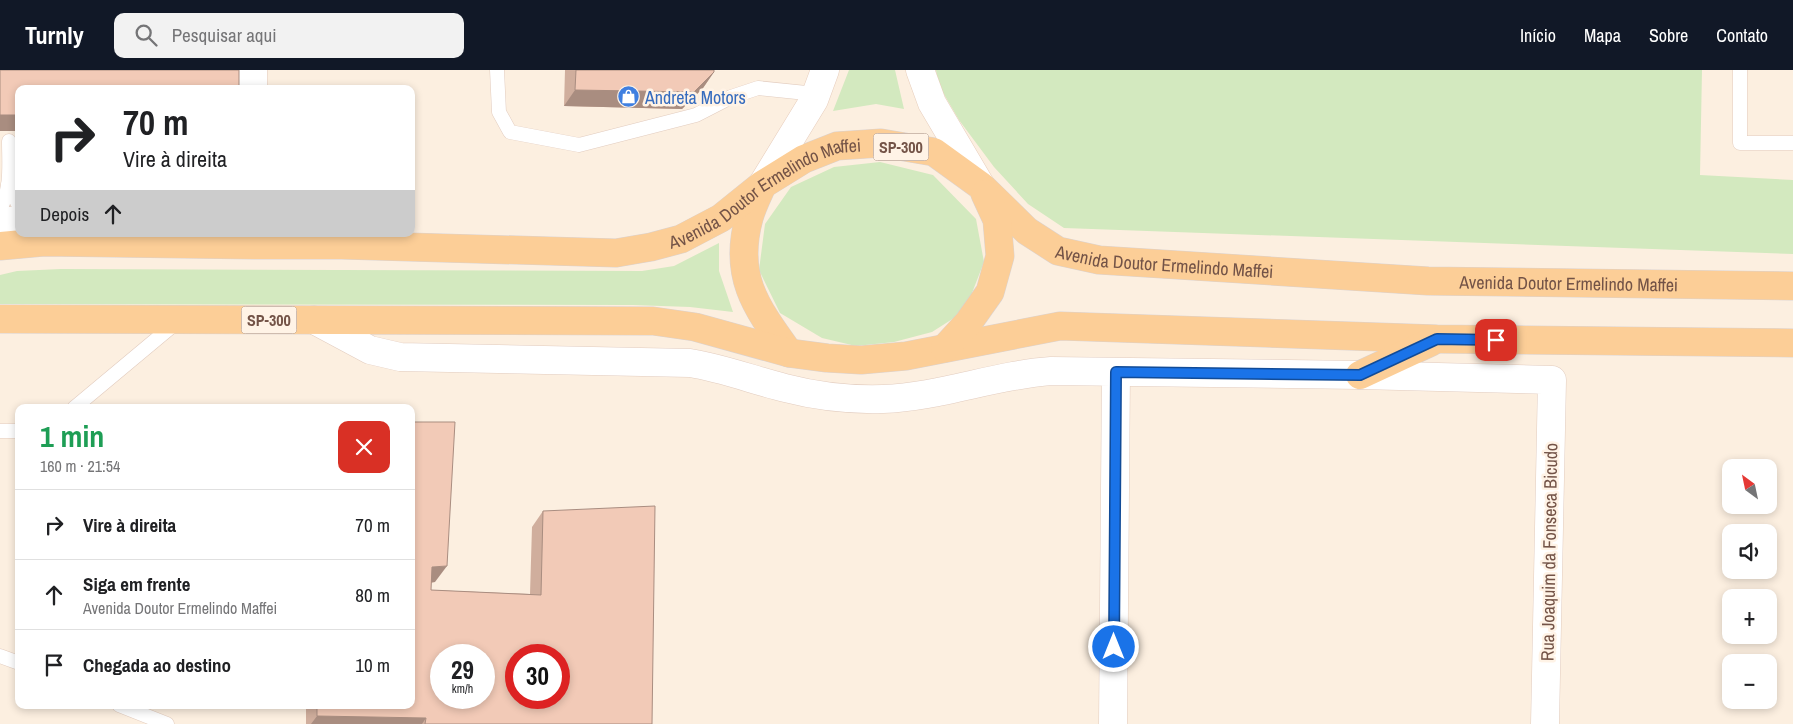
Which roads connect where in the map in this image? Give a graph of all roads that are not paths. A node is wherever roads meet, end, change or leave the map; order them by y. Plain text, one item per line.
1 (253, 70) edge
2 (497, 70) edge
3 (920, 70) edge
4 (1740, 70) edge
5 (821, 82) edge
6 (253, 85) edge
7 (9, 140) dead end
8 (1793, 144) edge
9 (8, 184) junction
10 (762, 185) junction
11 (981, 186) junction
12 (15, 198) edge
13 (0, 209) edge
14 (0, 221) edge
15 (15, 221) edge
16 (130, 239) edge
17 (254, 240) edge
18 (0, 246) edge
19 (1787, 285) edge
20 (0, 319) edge
21 (180, 320) junction
22 (314, 320) junction
23 (1437, 339) junction
24 (1793, 343) edge
25 (945, 348) junction
26 (789, 353) junction
27 (1116, 372) junction
28 (1360, 375) junction
29 (79, 404) edge
30 (0, 431) edge
31 (15, 431) edge
32 (0, 656) edge
33 (15, 662) edge
34 (129, 709) edge
35 (167, 724) edge
36 (1113, 724) edge
37 (1545, 724) edge

1 - 6 street
2 - 5 lane
3 - 11 street
4 - 8 lane
5 - 10 street
7 - 9 lane
9 - 12 lane
9 - 13 lane
10 - 11 main road, Avenida Doutor Ermelindo Maffei / SP-300
10 - 17 main road, Avenida Doutor Ermelindo Maffei / SP-300
10 - 26 main road
11 - 19 main road, Avenida Doutor Ermelindo Maffei / SP-300
11 - 25 main road
14 - 15 street
16 - 17 main road, Avenida Doutor Ermelindo Maffei / SP-300
16 - 18 main road, Avenida Doutor Ermelindo Maffei / SP-300
20 - 21 main road, SP-300
21 - 22 main road, SP-300
21 - 29 lane
22 - 26 main road, SP-300
22 - 27 street
23 - 24 main road, SP-300
23 - 25 main road, SP-300
23 - 28 main road
25 - 26 main road, SP-300
27 - 28 street
27 - 36 street
28 - 37 street, Rua Joaquim da Fonseca Bicudo
30 - 31 lane
32 - 33 lane
34 - 35 lane

